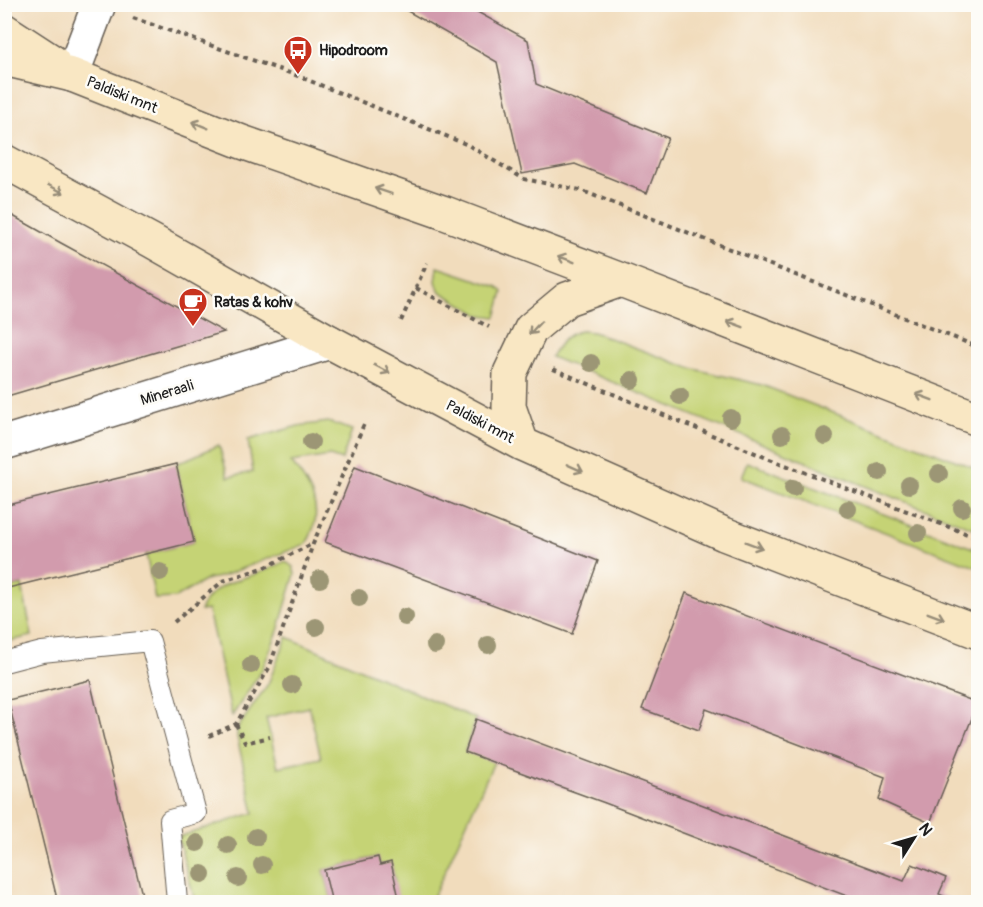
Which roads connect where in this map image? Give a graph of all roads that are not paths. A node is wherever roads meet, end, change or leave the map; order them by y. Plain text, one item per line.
1 (99, 5) edge
2 (4, 30) edge
3 (4, 58) edge
4 (72, 75) junction
5 (4, 161) edge
6 (621, 280) junction
7 (330, 342) junction
8 (978, 419) edge
9 (4, 443) edge
10 (522, 444) junction
11 (978, 632) edge
12 (4, 662) edge
13 (177, 903) edge

1 - 4 street
2 - 4 main road
3 - 4 main road, Paldiski mnt
6 -> 4 main road, Paldiski mnt
5 -> 7 main road, Paldiski mnt
8 -> 6 main road, Paldiski mnt
6 -> 10 main road
7 - 9 street, Mineraali
7 -> 10 main road, Paldiski mnt
10 -> 11 main road, Paldiski mnt
12 - 13 lane

